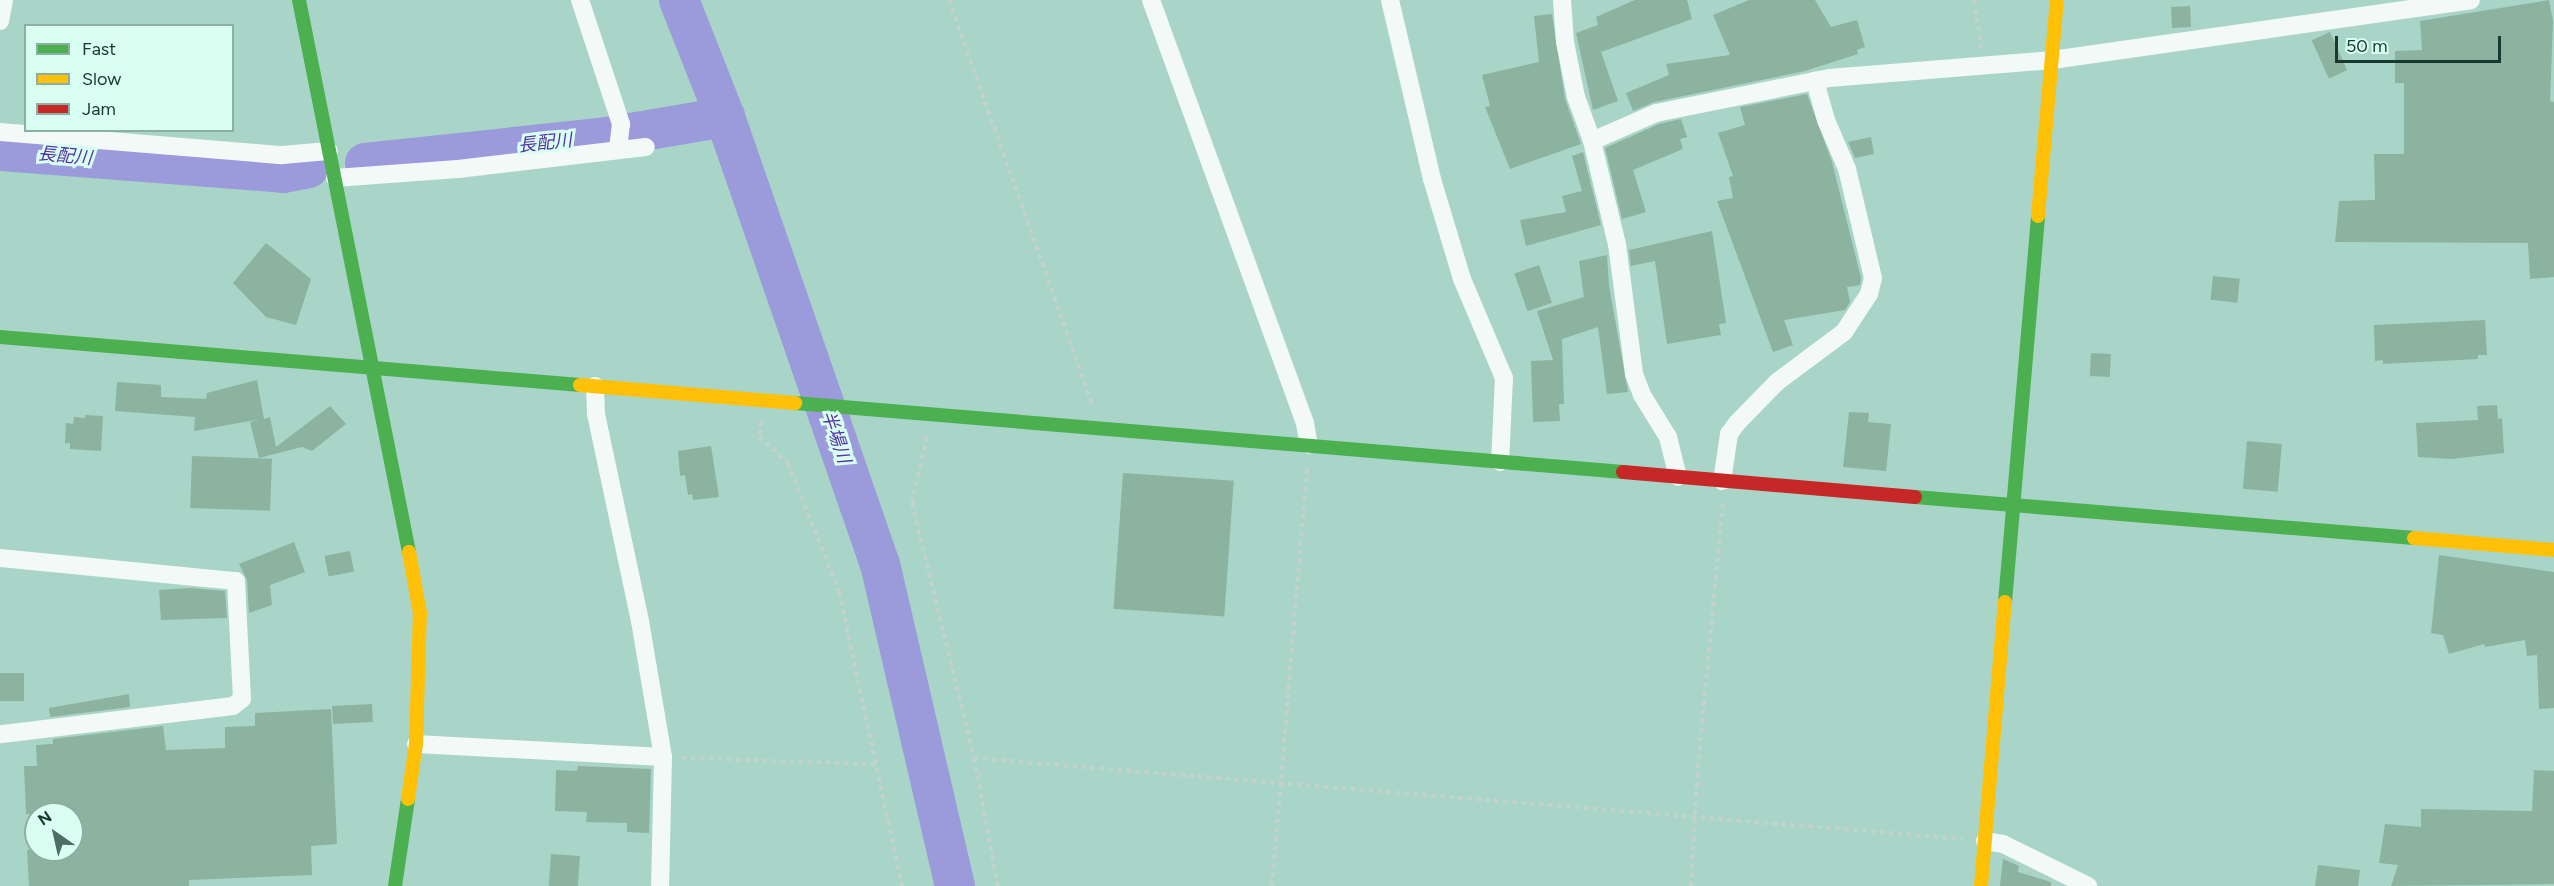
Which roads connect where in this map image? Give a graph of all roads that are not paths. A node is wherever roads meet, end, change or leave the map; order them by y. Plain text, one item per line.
1 (4, 0) edge
2 (299, 0) edge
3 (580, 0) edge
4 (1151, 0) edge
5 (1390, 0) edge
6 (1562, 0) edge
7 (2056, 0) edge
8 (2471, 0) edge
9 (0, 21) edge
10 (2052, 60) junction
11 (1815, 81) junction
12 (0, 132) edge
13 (1592, 141) junction
14 (619, 146) junction
15 (646, 147) dead end
16 (329, 151) junction
17 (335, 178) junction
18 (0, 338) edge
19 (375, 368) junction
20 (595, 386) junction
21 (1309, 445) junction
22 (1500, 462) junction
23 (1678, 477) junction
24 (1722, 481) junction
25 (2013, 504) junction
26 (2554, 550) edge
27 (0, 558) edge
28 (0, 734) edge
29 (416, 744) junction
30 (663, 757) junction
31 (1984, 841) junction
32 (395, 886) edge
33 (660, 886) edge
34 (1981, 886) edge
35 (2088, 886) edge

1 - 9 street
2 - 16 street
3 - 14 street
4 - 21 street
5 - 22 street
6 - 13 street
7 - 10 street
8 - 10 street
10 - 11 street
10 - 25 street
11 - 13 street
11 - 24 street
12 - 16 street
13 - 23 street
14 - 15 street
14 - 17 street
16 - 17 street
17 - 19 street
18 - 19 street
19 - 20 street
19 - 29 street
20 - 21 street
20 - 30 street
21 - 22 street
22 - 23 street
23 - 24 street
24 - 25 street
25 - 26 street
25 - 31 street
27 - 28 street
29 - 30 street
29 - 32 street
30 - 33 street
31 - 34 street
31 - 35 street

